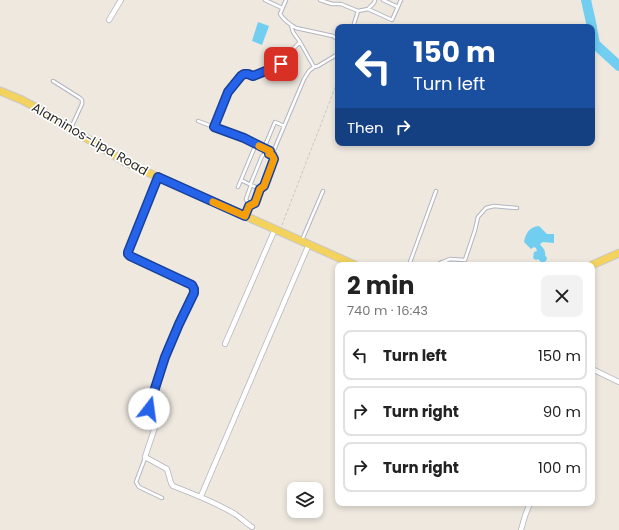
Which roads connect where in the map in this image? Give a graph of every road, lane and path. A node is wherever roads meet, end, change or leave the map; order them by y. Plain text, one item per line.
1 (120, 0) edge
2 (265, 0) edge
3 (286, 0) edge
4 (320, 0) edge
5 (375, 0) edge
6 (383, 0) edge
7 (401, 0) edge
8 (398, 7) junction
9 (282, 8) junction
10 (368, 9) junction
11 (358, 12) junction
12 (109, 20) dead end
13 (354, 24) edge
14 (291, 25) junction
15 (335, 38) edge
16 (300, 42) junction
17 (335, 56) edge
18 (314, 68) junction
19 (53, 81) dead end
20 (335, 87) edge
21 (0, 91) edge
22 (198, 120) dead end
23 (284, 126) junction
24 (214, 127) junction
25 (71, 129) junction
26 (256, 144) junction
27 (264, 148) junction
28 (270, 152) junction
29 (158, 177) junction
30 (241, 180) junction
31 (251, 185) junction
32 (238, 187) dead end
33 (260, 189) junction
34 (323, 191) dead end
35 (436, 191) dead end
36 (249, 206) junction
37 (517, 208) dead end
38 (245, 216) junction
39 (277, 230) junction
40 (302, 241) junction
41 (309, 244) junction
42 (616, 255) edge
43 (348, 262) edge
44 (410, 262) edge
45 (444, 262) edge
46 (595, 265) edge
47 (225, 344) dead end
48 (595, 370) edge
49 (619, 382) edge
50 (145, 457) junction
51 (201, 496) junction
52 (162, 498) dead end
53 (529, 506) edge
54 (252, 527) dead end
55 (521, 530) edge

1 - 12 street
2 - 9 lane
3 - 9 lane
4 - 11 lane
5 - 10 lane
6 - 8 lane
7 - 8 lane
8 - 10 lane
9 - 14 lane
10 - 11 lane
11 - 13 lane
14 - 15 lane
14 - 16 lane
16 - 18 lane
16 - 24 lane
17 - 18 lane
18 - 23 lane
19 - 25 lane
20 - 39 path
21 - 25 main road, Alaminos-Lipa Road
22 - 24 lane
23 - 27 lane
23 - 28 lane
24 - 26 lane
25 - 29 main road, Alaminos-Lipa Road
26 - 27 lane
26 - 30 lane
27 - 28 lane
28 - 31 lane
28 - 33 lane
29 - 38 main road, Alaminos-Lipa Road
29 - 50 street
30 - 31 lane
30 - 32 lane
31 - 33 lane
31 - 36 lane
33 - 36 lane
34 - 40 lane
35 - 44 lane
36 - 38 lane
37 - 45 lane
38 - 39 main road, Alaminos-Lipa Road
39 - 40 main road, Alaminos-Lipa Road
39 - 47 street
40 - 41 main road, Alaminos-Lipa Road
41 - 43 main road, Alaminos-Lipa Road
41 - 51 street
42 - 46 main road
48 - 49 street
50 - 51 street
50 - 52 lane
51 - 54 street
53 - 55 street

